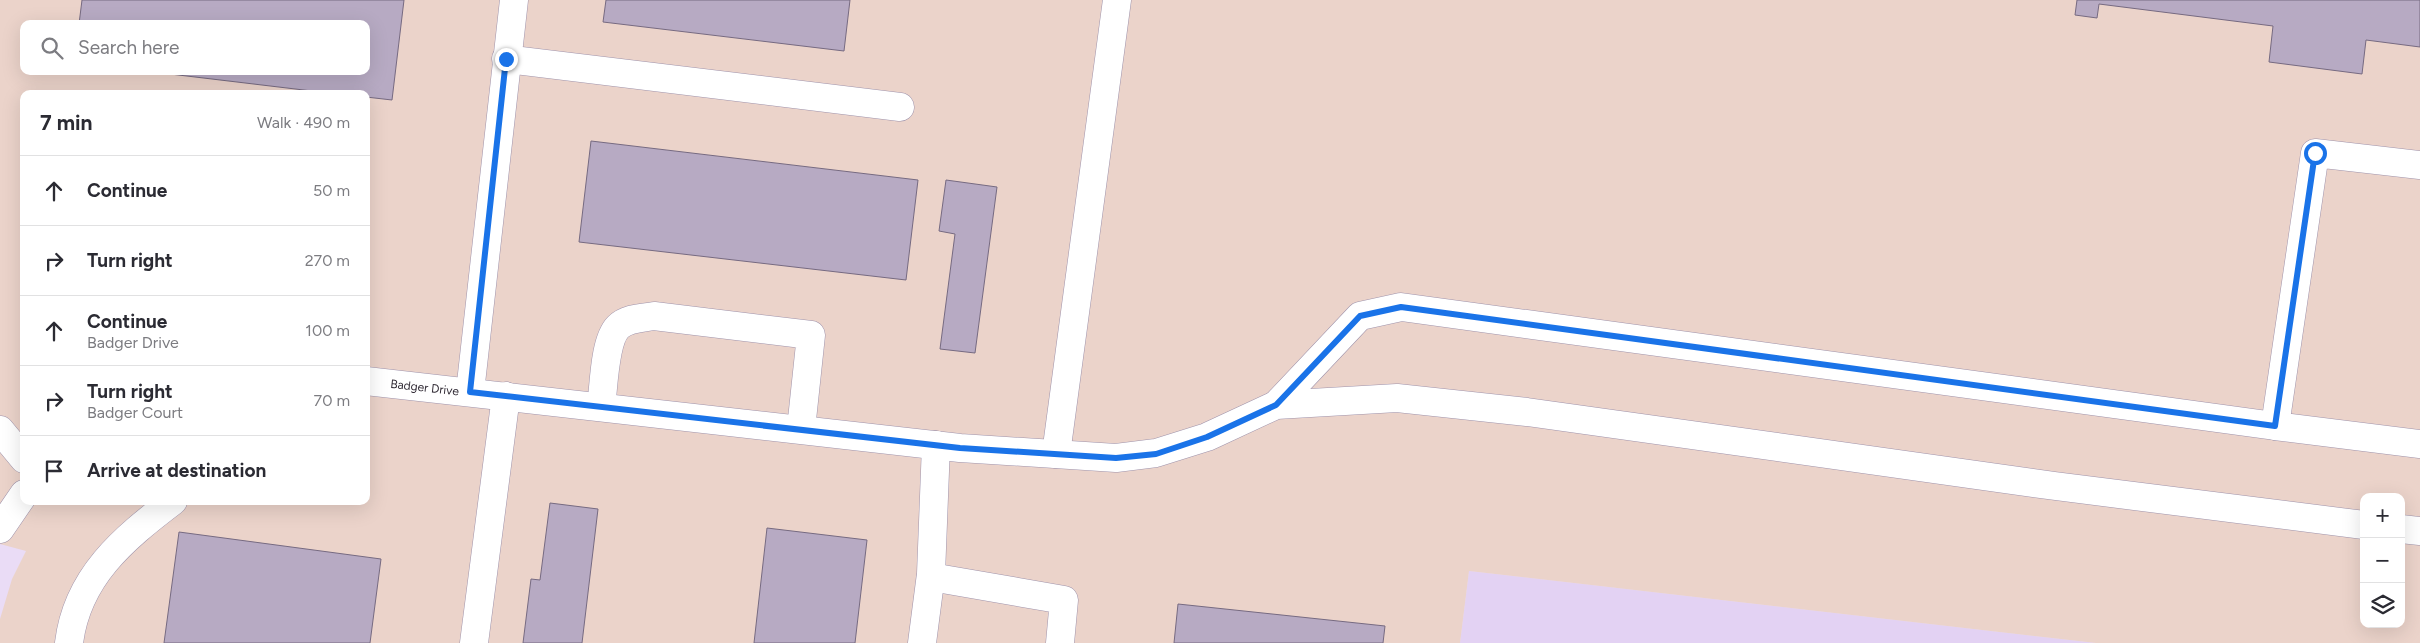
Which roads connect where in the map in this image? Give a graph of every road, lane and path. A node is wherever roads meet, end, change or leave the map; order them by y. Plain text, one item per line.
1 (514, 0) edge
2 (1117, 0) edge
3 (506, 59) junction
4 (900, 108) dead end
5 (2420, 165) edge
6 (370, 381) edge
7 (470, 392) junction
8 (506, 396) junction
9 (1276, 405) junction
10 (601, 406) junction
11 (2275, 426) junction
12 (801, 429) junction
13 (0, 430) edge
14 (2420, 444) edge
15 (948, 446) junction
16 (20, 453) edge
17 (1056, 454) junction
18 (20, 500) edge
19 (168, 505) edge
20 (2360, 524) edge
21 (0, 529) edge
22 (2405, 529) edge
23 (2420, 531) edge
24 (931, 577) junction
25 (69, 643) edge
26 (474, 643) edge
27 (922, 643) edge
28 (1060, 643) edge

1 - 3 street
2 - 17 street
3 - 4 street
3 - 7 street
5 - 11 street
6 - 7 street, Badger Drive
7 - 8 street, Badger Drive
8 - 10 street, Badger Drive
8 - 26 street
9 - 11 street
9 - 17 street, Badger Drive
9 - 20 street
10 - 12 street, Badger Drive
10 - 12 street
11 - 14 street
12 - 15 street, Badger Drive
13 - 16 street
15 - 17 street, Badger Drive
15 - 24 street
18 - 21 street
19 - 25 street
22 - 23 street
24 - 27 street
24 - 28 street

